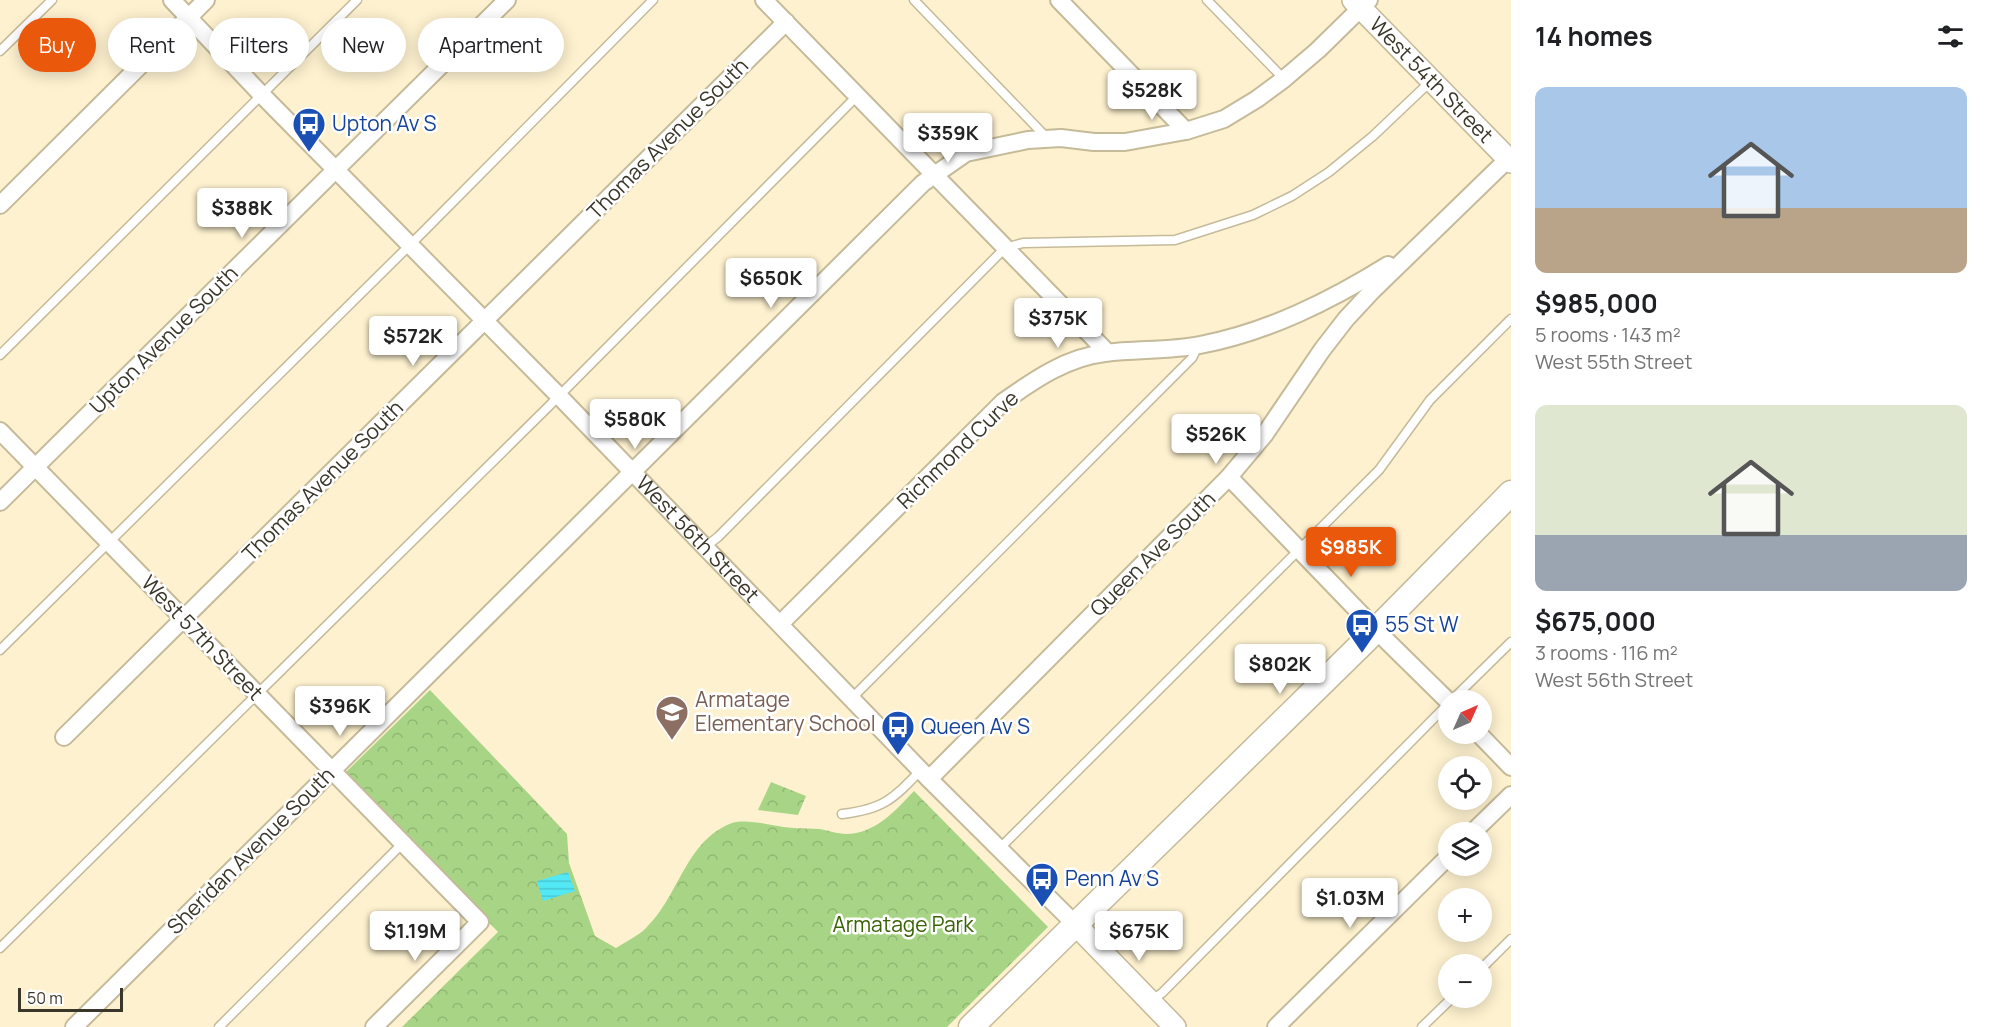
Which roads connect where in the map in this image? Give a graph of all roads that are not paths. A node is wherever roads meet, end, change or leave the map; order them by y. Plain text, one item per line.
1 (52, 0) edge
2 (172, 0) edge
3 (206, 0) edge
4 (357, 0) edge
5 (507, 0) edge
6 (653, 0) edge
7 (764, 0) edge
8 (914, 0) edge
9 (1059, 0) edge
10 (1207, 0) edge
11 (1361, 3) edge
12 (189, 17) junction
13 (786, 22) junction
14 (0, 51) edge
15 (1284, 79) junction
16 (1432, 81) junction
17 (261, 94) junction
18 (857, 96) junction
19 (1186, 131) junction
20 (1048, 139) junction
21 (1509, 160) edge
22 (336, 171) junction
23 (934, 175) junction
24 (0, 205) edge
25 (1432, 232) junction
26 (410, 245) junction
27 (1005, 248) junction
28 (1511, 319) edge
29 (484, 321) junction
30 (1199, 345) junction
31 (1107, 352) junction
32 (0, 355) edge
33 (559, 396) junction
34 (0, 431) edge
35 (35, 467) junction
36 (632, 472) junction
37 (1229, 477) junction
38 (1511, 493) edge
39 (0, 502) edge
40 (109, 543) junction
41 (705, 547) junction
42 (1300, 549) junction
43 (184, 619) junction
44 (780, 624) junction
45 (1376, 629) junction
46 (1511, 642) edge
47 (0, 650) edge
48 (1438, 690) edge
49 (1462, 690) edge
50 (256, 693) junction
51 (852, 698) junction
52 (1438, 714) edge
53 (64, 737) dead end
54 (1489, 744) edge
55 (1511, 767) edge
56 (332, 770) junction
57 (925, 774) junction
58 (1511, 795) edge
59 (842, 814) dead end
60 (1483, 822) edge
61 (403, 843) junction
62 (999, 849) junction
63 (1438, 867) edge
64 (1075, 924) junction
65 (1511, 939) edge
66 (0, 948) edge
67 (1492, 958) edge
68 (1150, 1001) junction
69 (1442, 1008) edge
70 (75, 1027) edge
71 (219, 1027) edge
72 (374, 1027) edge
73 (971, 1027) edge
74 (1175, 1027) edge
75 (1276, 1027) edge
76 (1422, 1027) edge

1 - 14 lane
2 - 12 street, West 56th Street
3 - 12 street
4 - 17 lane
5 - 22 street, Upton Avenue South
6 - 26 lane
7 - 13 street
8 - 20 lane
9 - 19 street
10 - 15 lane
11 - 15 street, Sheridan Avenue South
11 - 16 street, West 54th Street
12 - 17 street, West 56th Street
12 - 24 street
13 - 18 street
13 - 29 street, Thomas Avenue South
15 - 19 street, Sheridan Avenue South
16 - 21 street, West 54th Street
16 - 27 lane
17 - 22 street, West 56th Street
17 - 32 lane
18 - 23 street
18 - 33 lane
19 - 20 street, Sheridan Avenue South
20 - 23 street, Sheridan Avenue South
21 - 25 street, Queen Ave South
22 - 26 street, West 56th Street
22 - 35 street, Upton Avenue South
23 - 27 street
23 - 36 street, Sheridan Avenue South
25 - 30 street, Richmond Curve
25 - 37 street, Queen Ave South
26 - 29 street, West 56th Street
26 - 40 lane
27 - 31 street
27 - 41 lane
28 - 42 lane
29 - 33 street, West 56th Street
29 - 43 street, Thomas Avenue South
30 - 31 street, Richmond Curve
30 - 51 lane
31 - 44 street, Richmond Curve
33 - 36 street, West 56th Street
33 - 50 lane
34 - 35 street, West 57th Street
35 - 39 street, Upton Avenue South
35 - 40 street, West 57th Street
36 - 41 street, West 56th Street
36 - 56 street, Sheridan Avenue South
37 - 42 street
37 - 57 street, Queen Ave South
38 - 45 main road
40 - 43 street, West 57th Street
40 - 47 lane
41 - 44 street, West 56th Street
42 - 45 street
42 - 62 lane
43 - 50 street, West 57th Street
43 - 53 street, Thomas Avenue South
44 - 51 street, West 56th Street
45 - 48 street
45 - 64 main road
46 - 49 lane
50 - 56 street, West 57th Street
50 - 66 lane
51 - 57 street, West 56th Street
52 - 68 lane
54 - 55 street
56 - 61 street, West 57th Street
56 - 70 street, Sheridan Avenue South
57 - 59 lane
57 - 62 street, West 56th Street
58 - 60 street
61 - 71 lane
61 - 72 street, West 57th Street
62 - 64 street, West 56th Street
63 - 75 street
64 - 68 street, West 56th Street
64 - 73 main road
65 - 67 lane
68 - 74 street, West 56th Street
69 - 76 lane

